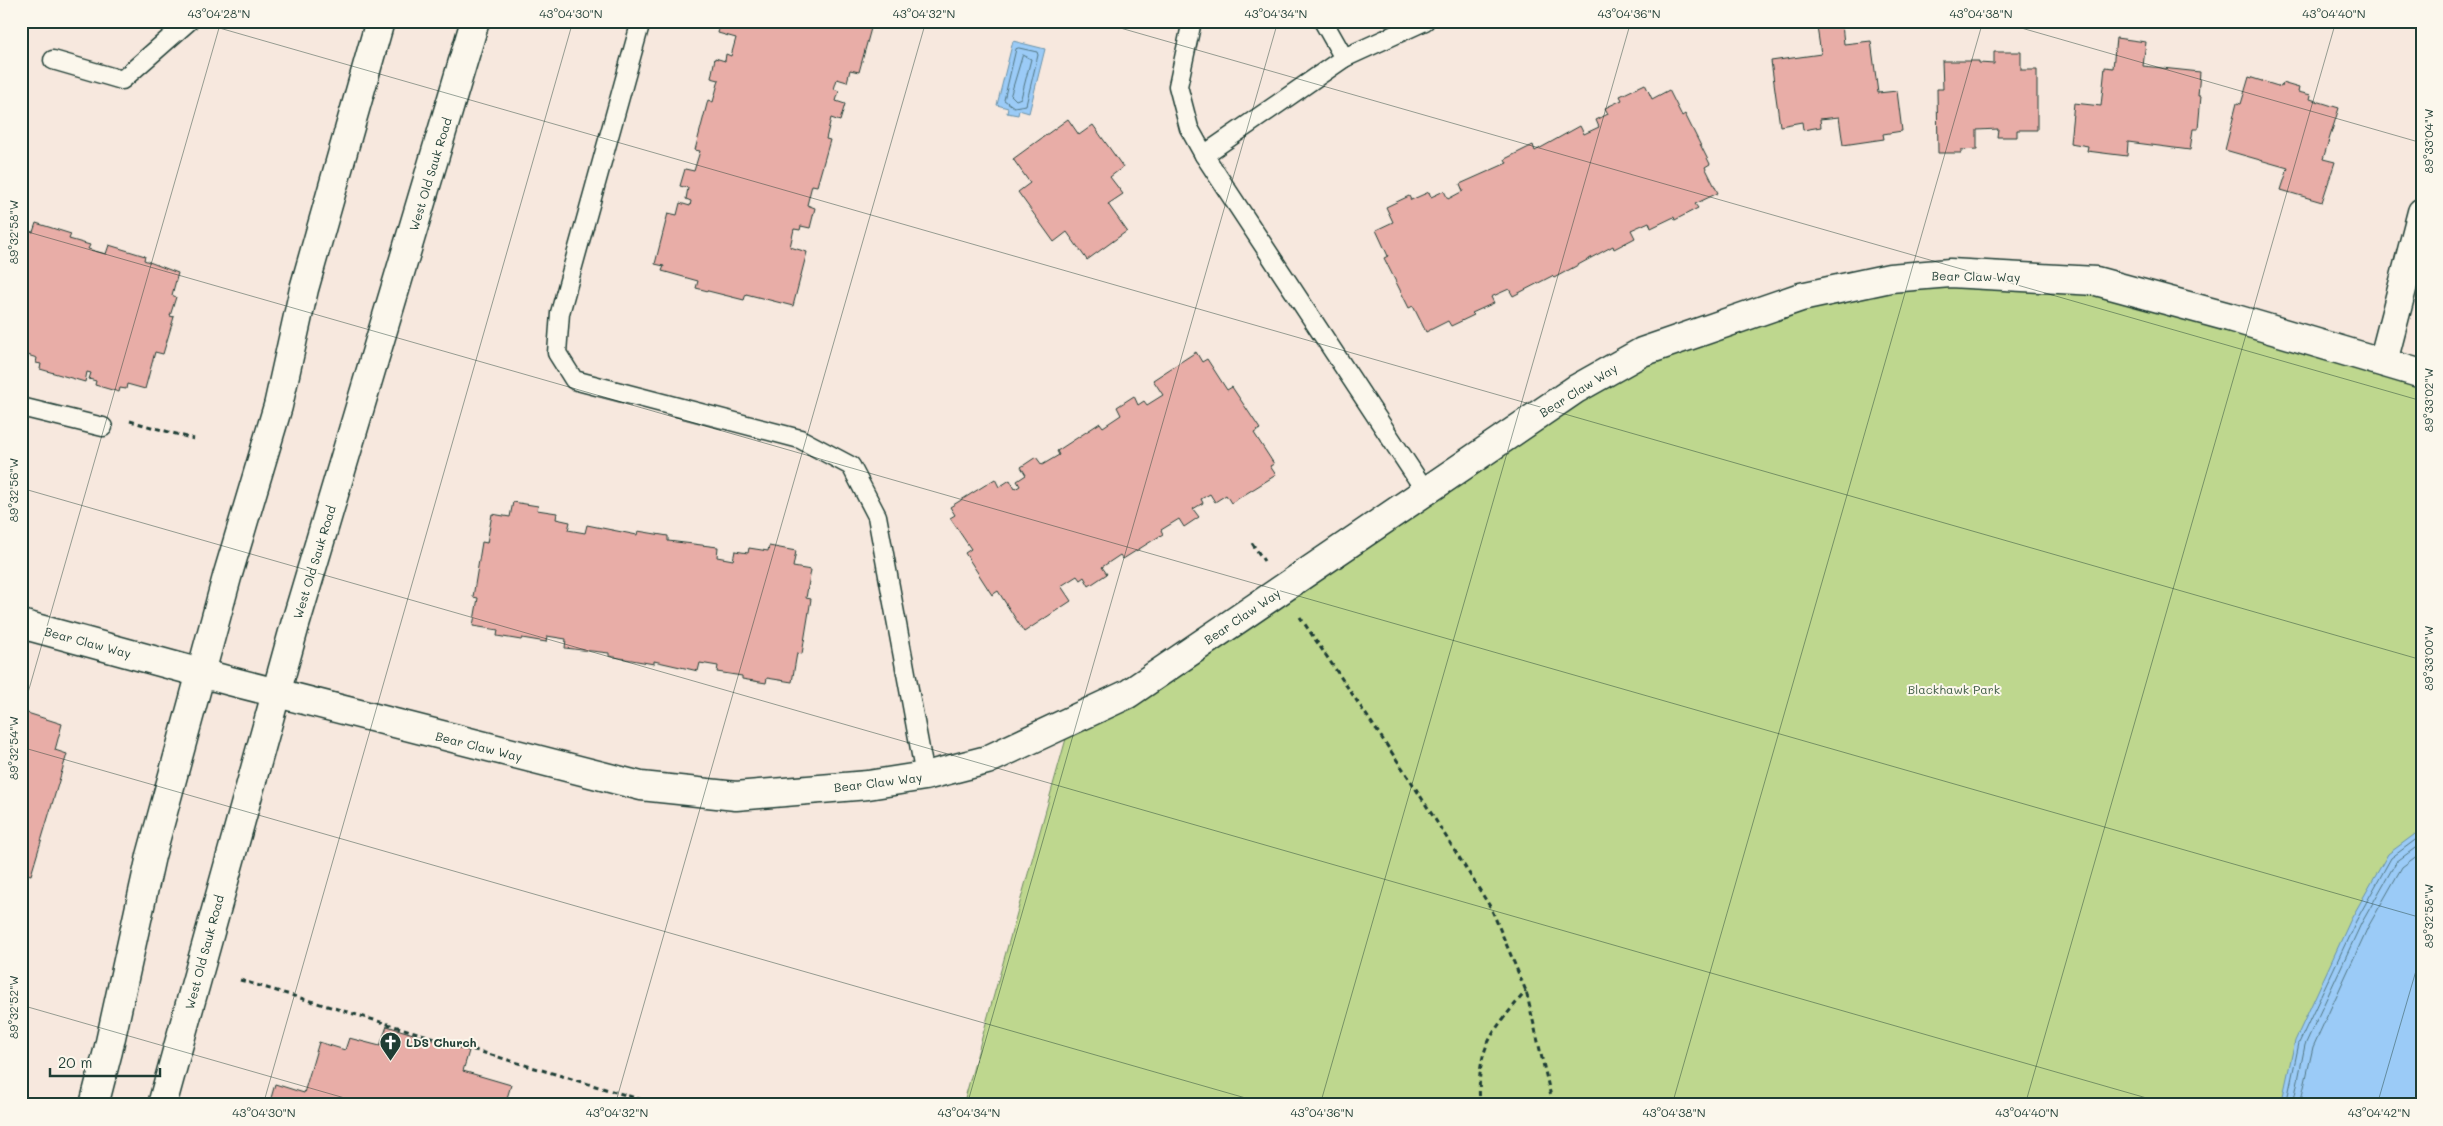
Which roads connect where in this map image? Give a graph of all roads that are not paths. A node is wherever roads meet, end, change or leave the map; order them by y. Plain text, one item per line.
1 (188, 21) edge
2 (380, 21) edge
3 (475, 21) edge
4 (641, 21) edge
5 (1192, 21) edge
6 (1323, 21) edge
7 (1425, 21) edge
8 (1344, 58) junction
9 (53, 60) dead end
10 (1204, 155) junction
11 (2422, 212) edge
12 (2383, 362) junction
13 (2422, 374) edge
14 (21, 407) edge
15 (104, 427) dead end
16 (1426, 492) junction
17 (21, 624) edge
18 (201, 673) junction
19 (276, 693) junction
20 (925, 776) junction
21 (94, 1105) edge
22 (162, 1105) edge

1 - 9 lane
2 - 18 street
3 - 19 street, West Old Sauk Road
4 - 20 lane
5 - 10 lane
6 - 8 lane
7 - 8 lane
8 - 10 lane
10 - 16 lane
11 - 12 street
12 - 13 street, Bear Claw Way
12 - 16 street, Bear Claw Way
14 - 15 lane
16 - 20 street, Bear Claw Way
17 - 18 street, Bear Claw Way
18 - 19 street, Bear Claw Way
18 - 21 street
19 - 20 street, Bear Claw Way
19 - 22 street, West Old Sauk Road

